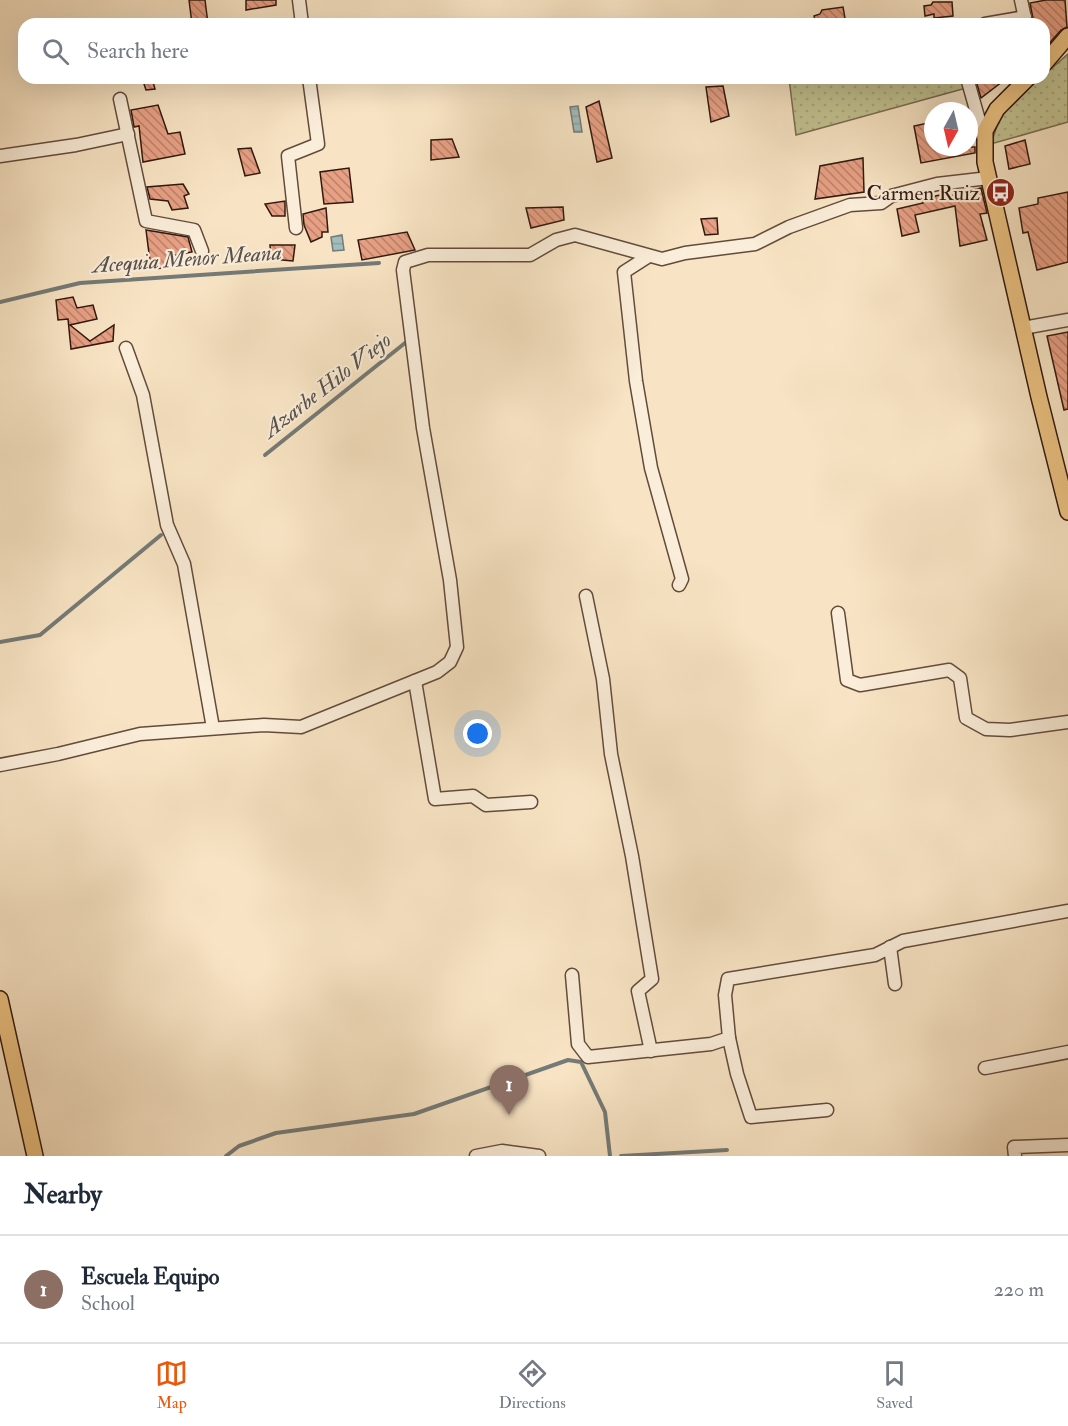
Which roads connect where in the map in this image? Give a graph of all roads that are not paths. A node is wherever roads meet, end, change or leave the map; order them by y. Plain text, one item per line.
1 (298, 0) edge
2 (1021, 0) edge
3 (301, 18) edge
4 (1026, 18) edge
5 (1068, 36) edge
6 (1050, 56) edge
7 (310, 84) edge
8 (969, 84) edge
9 (1022, 84) edge
10 (120, 99) dead end
11 (128, 134) junction
12 (986, 142) junction
13 (0, 156) edge
14 (989, 178) junction
15 (296, 228) dead end
16 (202, 251) dead end
17 (649, 256) junction
18 (1068, 320) edge
19 (1023, 328) junction
20 (126, 348) dead end
21 (1068, 512) edge
22 (679, 585) dead end
23 (586, 596) dead end
24 (838, 613) dead end
25 (415, 681) junction
26 (1068, 722) edge
27 (213, 728) junction
28 (0, 765) edge
29 (531, 802) dead end
30 (1068, 911) edge
31 (890, 947) junction
32 (572, 975) dead end
33 (895, 984) dead end
34 (0, 999) edge
35 (729, 1038) junction
36 (651, 1051) junction
37 (1068, 1052) edge
38 (985, 1068) dead end
39 (827, 1110) dead end
40 (1068, 1145) edge
41 (1014, 1151) edge
42 (35, 1156) edge
43 (476, 1156) edge
44 (539, 1156) edge

1 - 3 street
2 - 4 street
5 - 6 main road
7 - 15 street
8 - 12 street
9 - 12 main road
10 - 11 street
11 - 13 street
11 - 16 street
12 - 14 main road
14 - 17 street
14 - 19 main road
17 - 22 street
17 - 25 street
18 - 19 street
19 - 21 main road
20 - 27 street
23 - 36 street
24 - 26 street
25 - 27 street
25 - 29 street
27 - 28 street
30 - 31 street
31 - 33 street
31 - 35 street
32 - 36 street
34 - 42 main road
35 - 36 street
35 - 39 street
37 - 38 street
40 - 41 street
43 - 44 street

